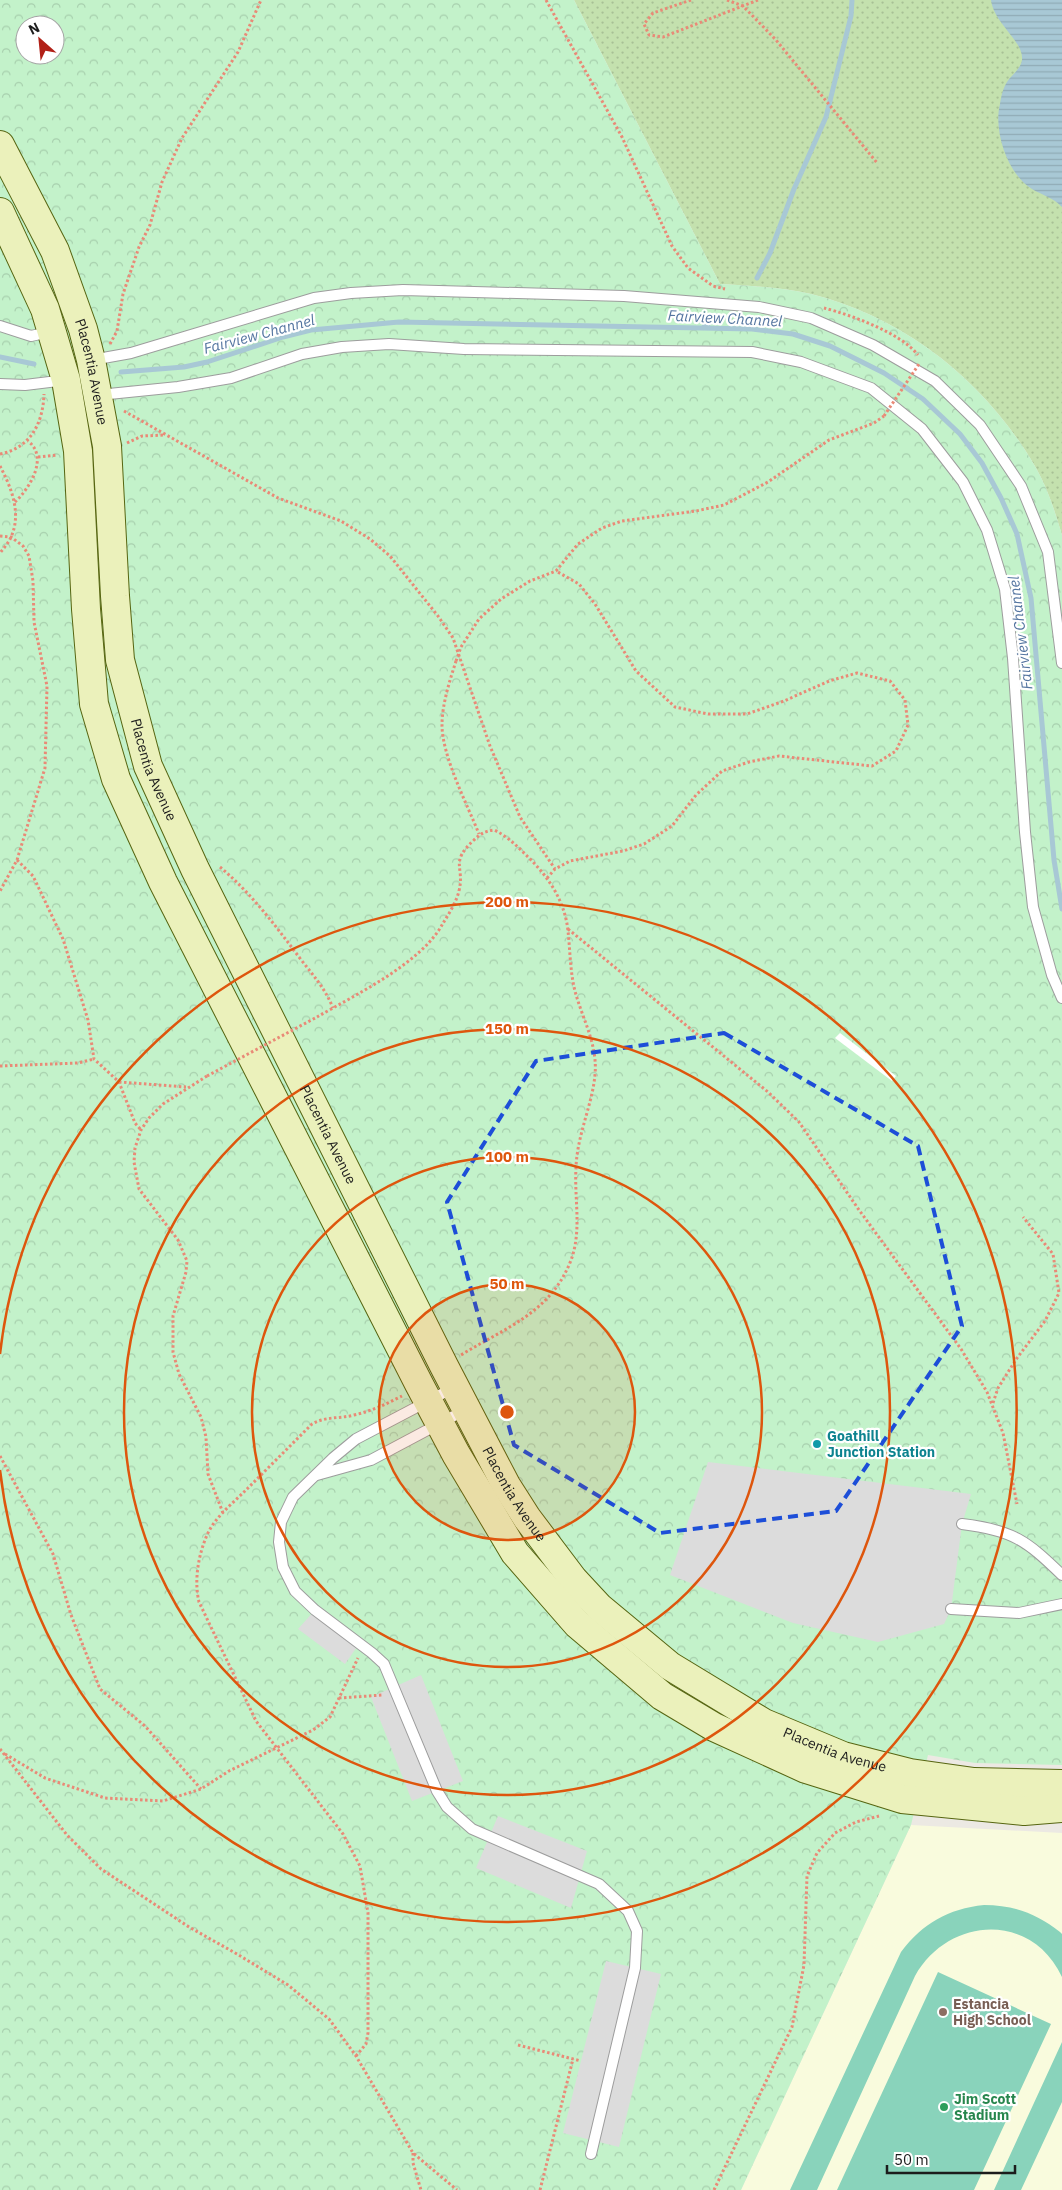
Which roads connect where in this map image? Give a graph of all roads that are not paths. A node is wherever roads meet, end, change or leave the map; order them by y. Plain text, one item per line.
1 (0, 145) edge
2 (0, 212) edge
3 (0, 326) edge
4 (53, 331) junction
5 (100, 352) junction
6 (55, 382) junction
7 (0, 384) edge
8 (99, 396) junction
9 (1062, 664) edge
10 (1062, 998) edge
11 (461, 1398) junction
12 (424, 1407) junction
13 (316, 1475) junction
14 (962, 1524) dead end
15 (1062, 1575) edge
16 (1062, 1604) edge
17 (950, 1609) dead end
18 (1062, 1784) edge
19 (1062, 1808) edge
20 (591, 2154) dead end

1 - 5 main road, Placentia Avenue
2 - 4 main road, Placentia Avenue
3 - 4 lane
4 - 6 main road, Placentia Avenue
5 - 8 main road, Placentia Avenue
5 - 9 lane
6 - 7 lane
6 - 12 main road, Placentia Avenue
8 - 10 lane
8 - 11 main road, Placentia Avenue
11 - 12 lane
11 - 12 lane
11 - 18 main road, Placentia Avenue
12 - 13 lane
12 - 13 lane
12 - 19 main road, Placentia Avenue
13 - 20 lane
14 - 15 lane
16 - 17 lane

